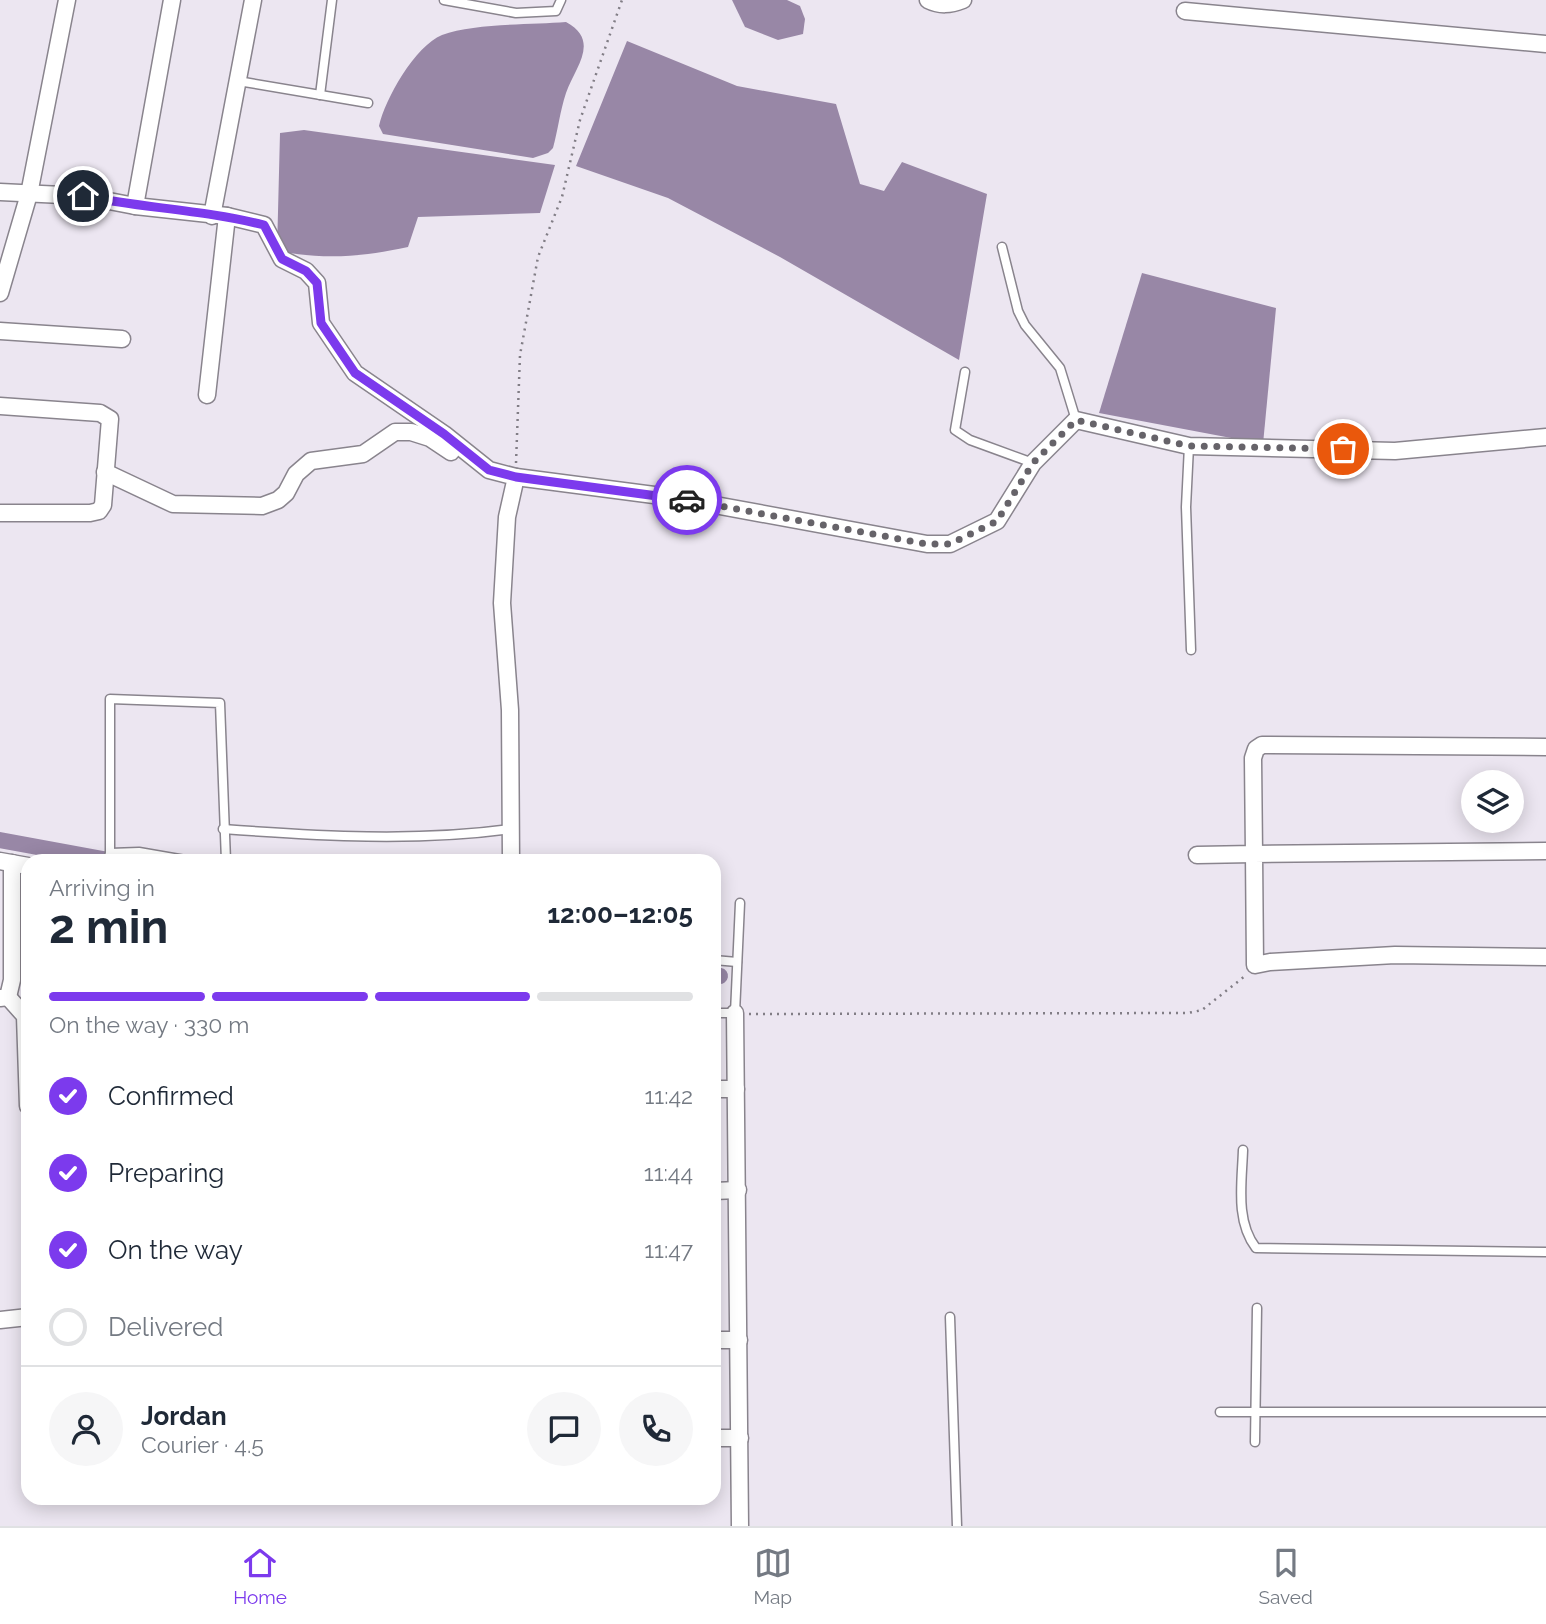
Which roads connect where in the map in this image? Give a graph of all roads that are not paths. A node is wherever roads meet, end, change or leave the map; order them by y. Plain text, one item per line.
1 (67, 0) edge
2 (172, 0) edge
3 (253, 0) edge
4 (332, 0) edge
5 (444, 0) edge
6 (561, 0) edge
7 (928, 0) edge
8 (962, 0) edge
9 (1185, 11) dead end
10 (1546, 44) edge
11 (238, 81) junction
12 (320, 95) junction
13 (368, 103) dead end
14 (0, 192) edge
15 (29, 194) junction
16 (135, 206) junction
17 (220, 216) junction
18 (1002, 247) dead end
19 (0, 293) edge
20 (0, 331) edge
21 (122, 340) dead end
22 (965, 372) dead end
23 (207, 395) dead end
24 (0, 406) edge
25 (1076, 420) junction
26 (1546, 437) edge
27 (1189, 446) junction
28 (1033, 463) junction
29 (489, 470) junction
30 (106, 472) junction
31 (516, 477) junction
32 (0, 513) edge
33 (1191, 650) dead end
34 (1546, 747) edge
35 (223, 829) junction
36 (511, 829) junction
37 (1546, 851) edge
38 (109, 854) edge
39 (127, 854) edge
40 (151, 854) edge
41 (225, 854) edge
42 (511, 854) edge
43 (1197, 855) dead end
44 (1254, 855) junction
45 (13, 863) edge
46 (740, 903) dead end
47 (1546, 957) edge
48 (721, 961) edge
49 (737, 962) junction
50 (4, 997) edge
51 (21, 1008) edge
52 (721, 1013) edge
53 (736, 1013) junction
54 (721, 1089) edge
55 (736, 1089) junction
56 (1243, 1150) dead end
57 (738, 1190) junction
58 (721, 1191) edge
59 (1546, 1252) edge
60 (1258, 1308) dead end
61 (950, 1317) dead end
62 (21, 1318) edge
63 (0, 1320) edge
64 (721, 1340) edge
65 (739, 1340) junction
66 (1220, 1412) dead end
67 (1256, 1412) junction
68 (1546, 1412) edge
69 (721, 1438) edge
70 (740, 1438) junction
71 (1255, 1442) dead end
72 (740, 1526) edge
73 (957, 1526) edge

1 - 15 street
2 - 16 street
3 - 11 street
4 - 12 lane
5 - 6 lane
7 - 8 street
9 - 10 street
11 - 12 lane
11 - 17 street
12 - 13 lane
14 - 15 street
15 - 16 street
15 - 19 street
16 - 17 street
17 - 23 street
17 - 29 street
18 - 25 lane
20 - 21 street
22 - 28 lane
24 - 30 street
25 - 27 street
25 - 28 street
26 - 27 street
27 - 33 lane
28 - 31 street
29 - 30 street
29 - 31 street
30 - 32 street
31 - 36 street
34 - 44 street
35 - 36 lane
35 - 38 lane
35 - 41 lane
36 - 42 street
37 - 44 street
39 - 40 lane
43 - 44 street
44 - 47 street
45 - 50 street
46 - 49 lane
48 - 49 lane
49 - 53 lane
50 - 51 street
52 - 53 lane
53 - 55 street
54 - 55 street
55 - 57 street
56 - 59 lane
57 - 58 street
57 - 65 street
60 - 67 lane
61 - 73 lane
62 - 63 street
64 - 65 street
65 - 70 street
66 - 67 lane
67 - 68 lane
67 - 71 lane
69 - 70 street
70 - 72 street

